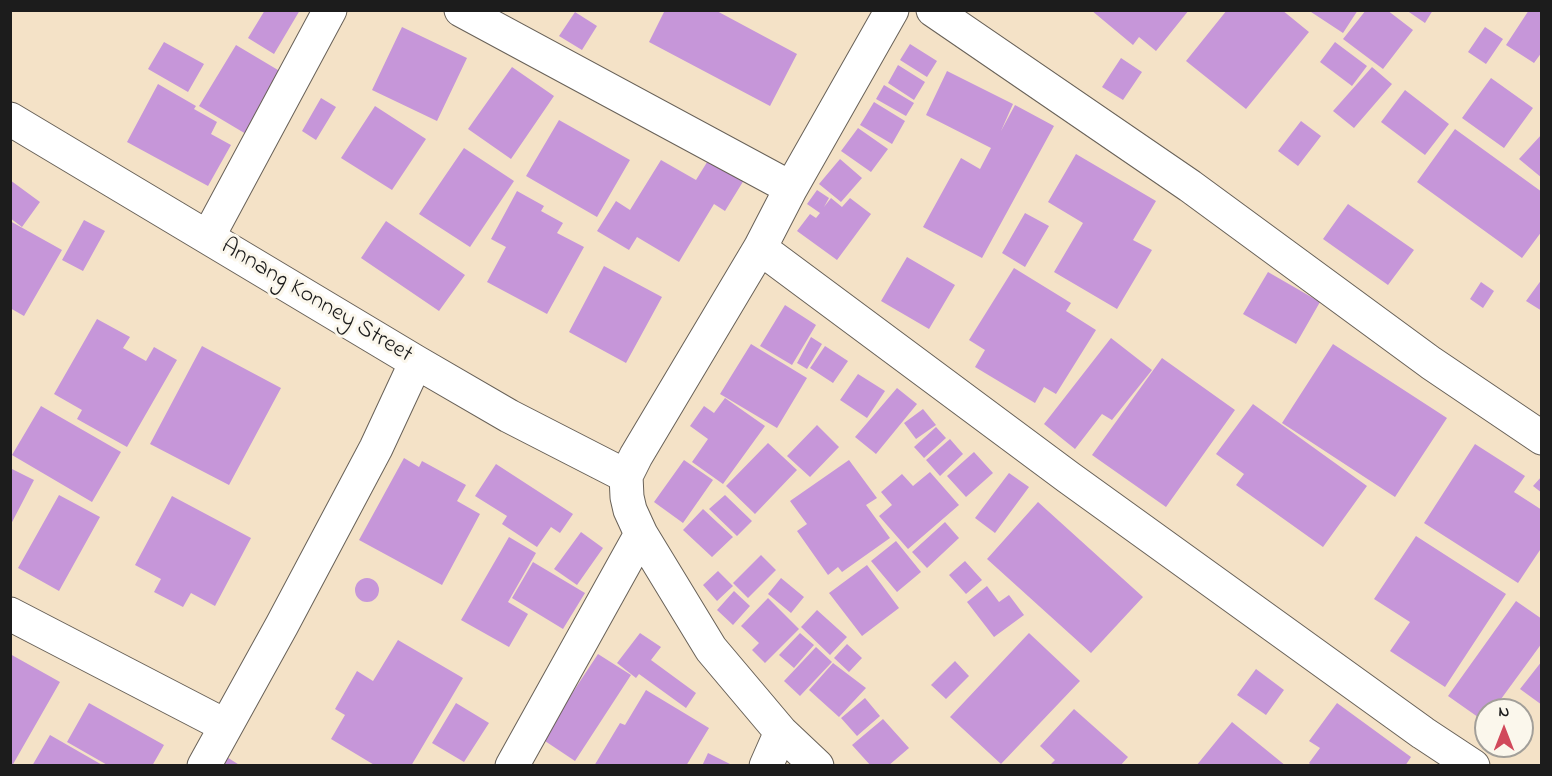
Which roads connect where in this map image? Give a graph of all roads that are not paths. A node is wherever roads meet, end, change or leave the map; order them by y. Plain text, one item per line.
1 (330, 10) edge
2 (462, 10) edge
3 (892, 10) edge
4 (933, 10) edge
5 (10, 119) edge
6 (791, 188) junction
7 (208, 237) junction
8 (760, 248) junction
9 (416, 362) junction
10 (1542, 438) edge
11 (626, 476) junction
12 (641, 534) junction
13 (10, 614) edge
14 (226, 726) junction
15 (781, 732) junction
16 (204, 765) edge
17 (512, 765) edge
18 (766, 765) edge
19 (817, 765) edge
20 (1473, 765) edge

1 - 7 street
2 - 6 street
3 - 6 street
4 - 10 street
5 - 7 street, Annang Konney Street
6 - 8 street
7 - 9 street, Annang Konney Street
8 - 11 street
8 - 20 street
9 - 11 street, Annang Konney Street
9 - 14 street
11 - 12 street
12 - 15 street
12 - 17 street
13 - 14 street
14 - 16 street
15 - 18 street
15 - 19 street

